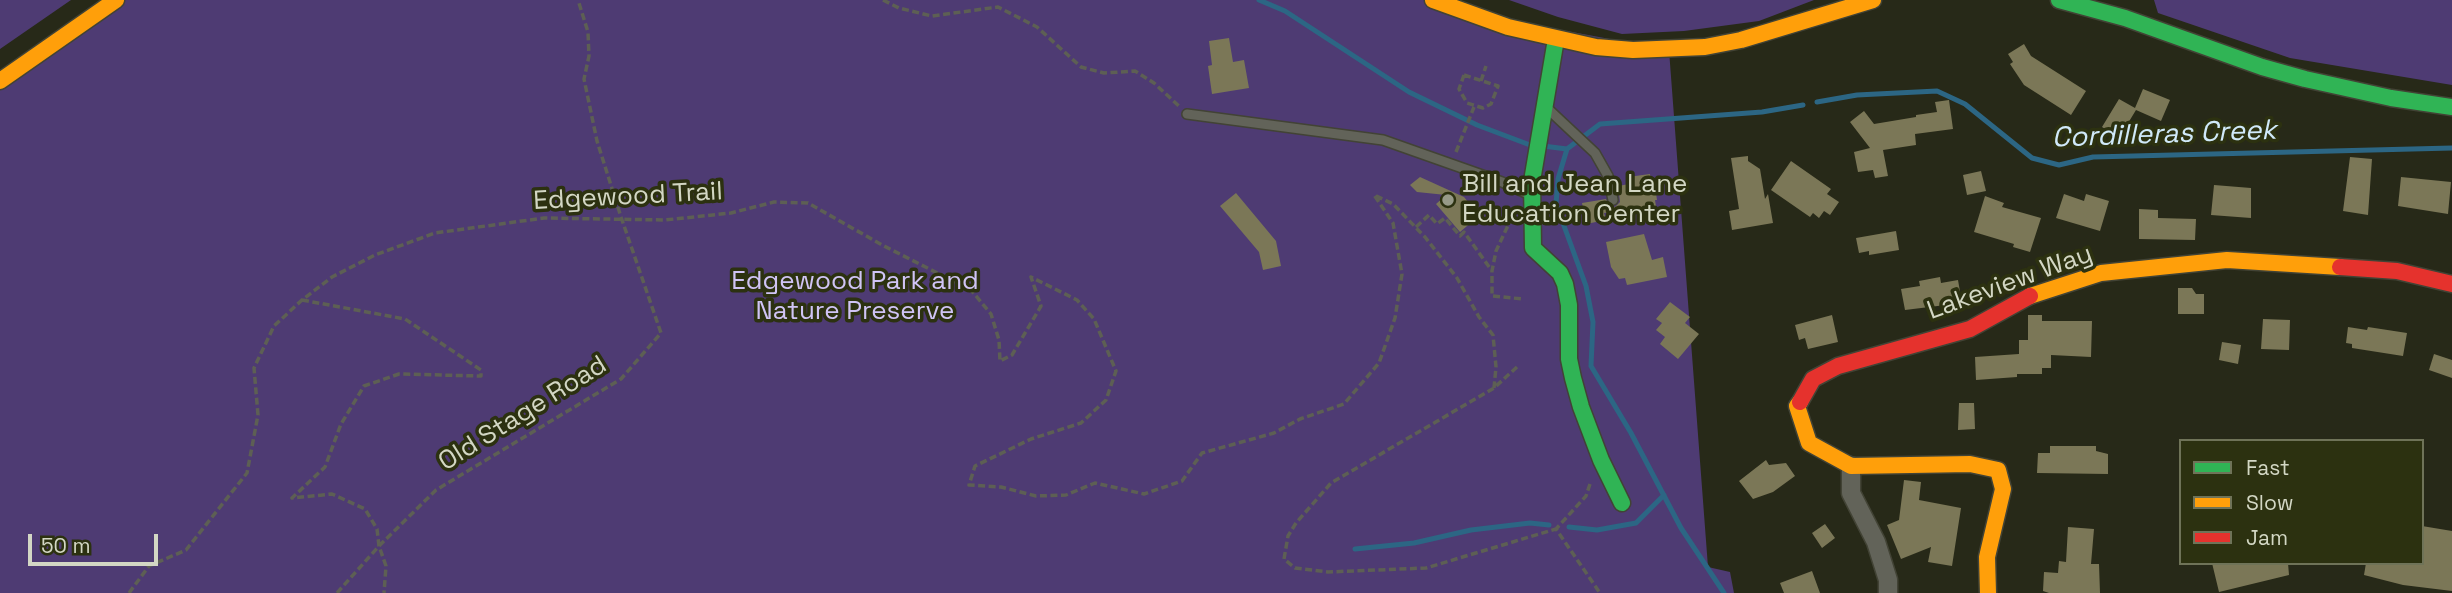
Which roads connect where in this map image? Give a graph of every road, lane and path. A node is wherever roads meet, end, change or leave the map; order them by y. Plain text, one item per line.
1 (116, 0) edge
2 (578, 0) edge
3 (883, 0) edge
4 (1433, 0) edge
5 (1441, 0) edge
6 (1873, 0) edge
7 (2059, 0) edge
8 (2125, 9) edge
9 (1458, 11) junction
10 (1556, 39) junction
11 (1486, 66) dead end
12 (0, 81) edge
13 (1481, 81) junction
14 (1474, 107) junction
15 (2452, 107) edge
16 (1545, 111) junction
17 (1187, 114) joint
18 (1456, 152) dead end
19 (1530, 190) junction
20 (1612, 200) dead end
21 (621, 217) junction
22 (1416, 227) junction
23 (1492, 271) junction
24 (2452, 284) edge
25 (1522, 299) dead end
26 (302, 300) junction
27 (1517, 367) dead end
28 (1494, 388) junction
29 (1851, 466) junction
30 (1592, 480) dead end
31 (1622, 502) dead end
32 (1556, 529) junction
33 (379, 546) junction
34 (129, 593) edge
35 (337, 593) edge
36 (384, 593) edge
37 (1600, 593) edge
38 (1888, 593) edge
39 (1987, 593) edge

1 - 12 street
2 - 21 path, Old Stage Road
3 - 17 path
4 - 9 street
5 - 9 street
6 - 10 street
7 - 8 street
8 - 15 street
9 - 10 street
10 - 16 street
11 - 13 path
13 - 14 path
13 - 14 path
14 - 18 path
16 - 19 street
16 - 20 lane
17 - 19 lane
19 - 23 path
19 - 31 street
21 - 22 path, Edgewood Trail
21 - 26 path, Edgewood Trail
21 - 33 path, Old Stage Road
22 - 23 path
22 - 28 path, Edgewood Trail
23 - 25 path
24 - 29 street, Lakeview Way
26 - 33 path
26 - 34 path, Edgewood Trail
27 - 28 path
28 - 32 path
29 - 38 street
29 - 39 street
30 - 32 path
32 - 37 path
33 - 35 path, Old Stage Road
33 - 36 path

